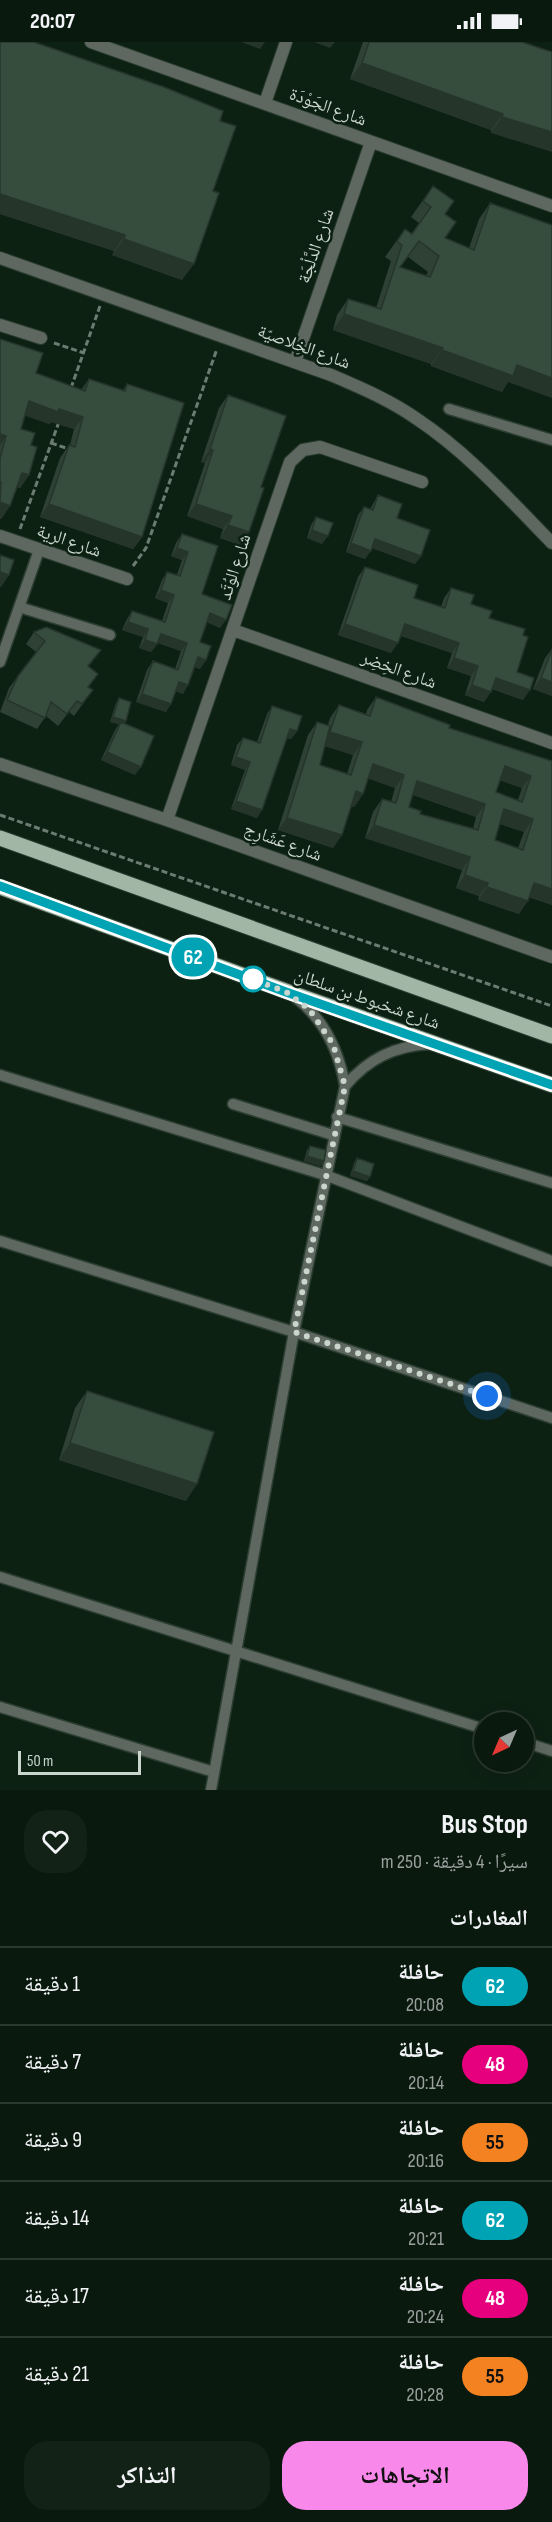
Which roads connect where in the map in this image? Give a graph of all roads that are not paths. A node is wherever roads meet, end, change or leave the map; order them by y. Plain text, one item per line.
1 (91, 42) edge
2 (286, 42) edge
3 (265, 103) junction
4 (371, 142) junction
5 (552, 206) edge
6 (0, 258) edge
7 (0, 325) edge
8 (41, 338) road end
9 (295, 362) junction
10 (449, 409) dead end
11 (552, 440) edge
12 (422, 482) dead end
13 (0, 537) edge
14 (552, 543) edge
15 (39, 550) junction
16 (123, 578) road end
17 (19, 607) junction
18 (233, 630) junction
19 (110, 635) dead end
20 (0, 662) edge
21 (552, 743) edge
22 (0, 764) edge
23 (167, 820) junction
24 (0, 838) edge
25 (0, 886) edge
26 (552, 957) edge
27 (286, 992) junction
28 (552, 1036) edge
29 (435, 1044) junction
30 (0, 1075) edge
31 (552, 1085) edge
32 (345, 1086) junction
33 (233, 1104) dead end
34 (337, 1117) junction
35 (333, 1135) junction
36 (325, 1175) junction
37 (552, 1183) edge
38 (0, 1241) edge
39 (552, 1261) edge
40 (294, 1332) junction
41 (552, 1418) edge
42 (0, 1577) edge
43 (238, 1650) junction
44 (0, 1707) edge
45 (474, 1726) edge
46 (534, 1745) edge
47 (552, 1751) edge
48 (214, 1772) junction
49 (211, 1790) edge

1 - 3 street, شارع الجَوْدَة
2 - 3 street
3 - 4 street, شارع الجَوْدَة
4 - 5 street, شارع الجَوْدَة
4 - 9 street, شارع الدَّلْجَة
6 - 9 street, شارع الخِلاصيّة
7 - 8 street
9 - 14 street, شارع الخِلاصيّة
10 - 11 lane
12 - 18 street, شارع الوُتَد
13 - 15 street, شارع الرية
15 - 16 street, شارع الرية
15 - 17 lane
17 - 19 lane
17 - 20 lane
18 - 21 street, شارع الخِضِر
18 - 23 street, شارع الوُتَد
22 - 23 street, شارع عَشَارِج
23 - 26 street, شارع عَشَارِج
24 - 28 main road, شارع شخبوط بن سلطان
25 - 27 main road, شارع شخبوط بن سلطان
27 - 29 main road, شارع شخبوط بن سلطان
27 - 32 lane
29 - 31 main road, شارع شخبوط بن سلطان
29 - 32 lane
30 - 36 lane
32 - 34 lane
33 - 35 lane
34 - 35 lane
34 - 37 lane
35 - 36 lane
36 - 39 lane
36 - 40 lane
38 - 40 lane
40 - 41 lane
40 - 43 lane
42 - 43 lane
43 - 45 lane
43 - 48 lane
44 - 48 lane
46 - 47 lane
48 - 49 lane

